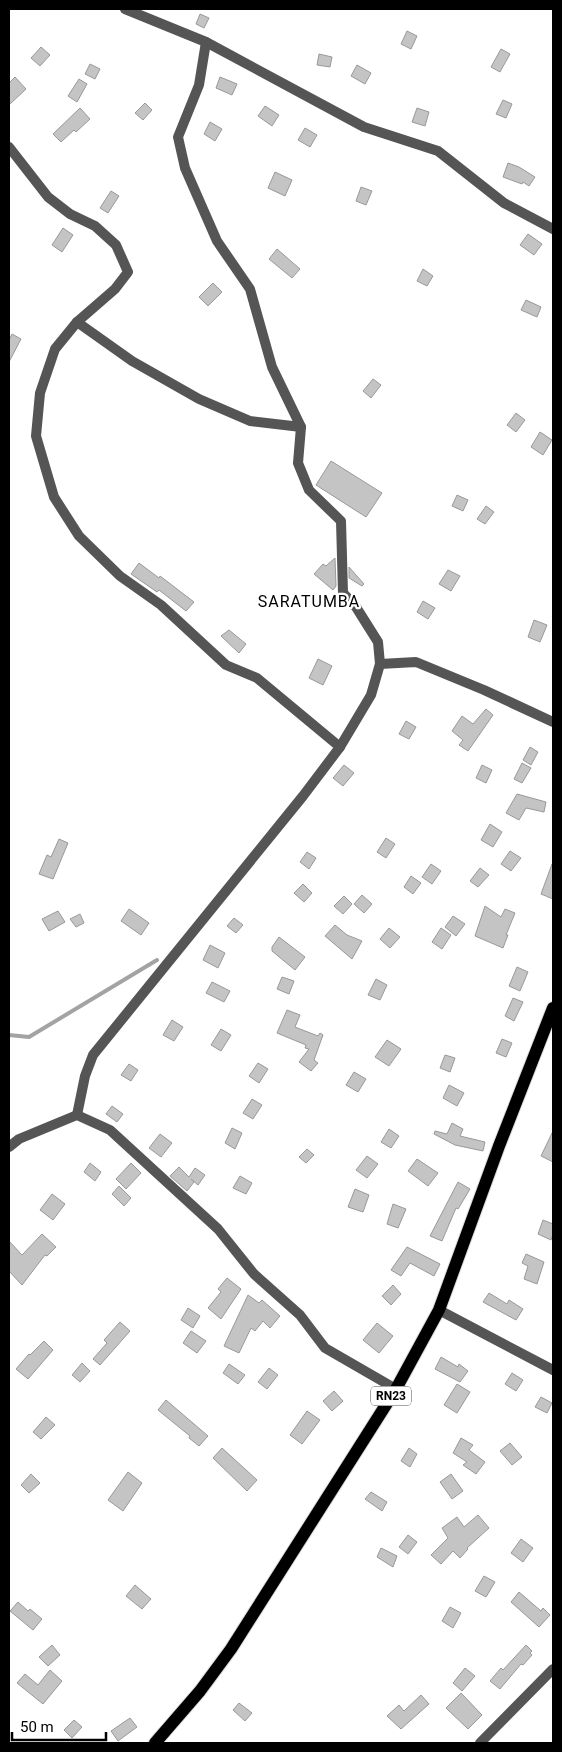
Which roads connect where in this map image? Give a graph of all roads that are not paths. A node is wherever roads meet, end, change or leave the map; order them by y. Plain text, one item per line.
1 (125, 9) edge
2 (206, 42) junction
3 (9, 147) edge
4 (553, 229) edge
5 (77, 322) junction
6 (301, 427) junction
7 (380, 664) junction
8 (553, 722) edge
9 (340, 747) junction
10 (553, 1008) edge
11 (77, 1115) junction
12 (9, 1147) edge
13 (439, 1310) junction
14 (553, 1370) edge
15 (396, 1388) junction
16 (553, 1669) edge
17 (155, 1743) edge
18 (480, 1743) edge

1 - 2 street
2 - 4 street
2 - 6 street
3 - 5 street
5 - 6 street
5 - 9 street
6 - 7 street
7 - 8 street
7 - 9 street
9 - 11 street
10 - 13 main road, RN23
11 - 12 street
11 - 15 street
13 - 14 street
13 - 15 main road, RN23
15 - 17 main road, RN23
16 - 18 street

